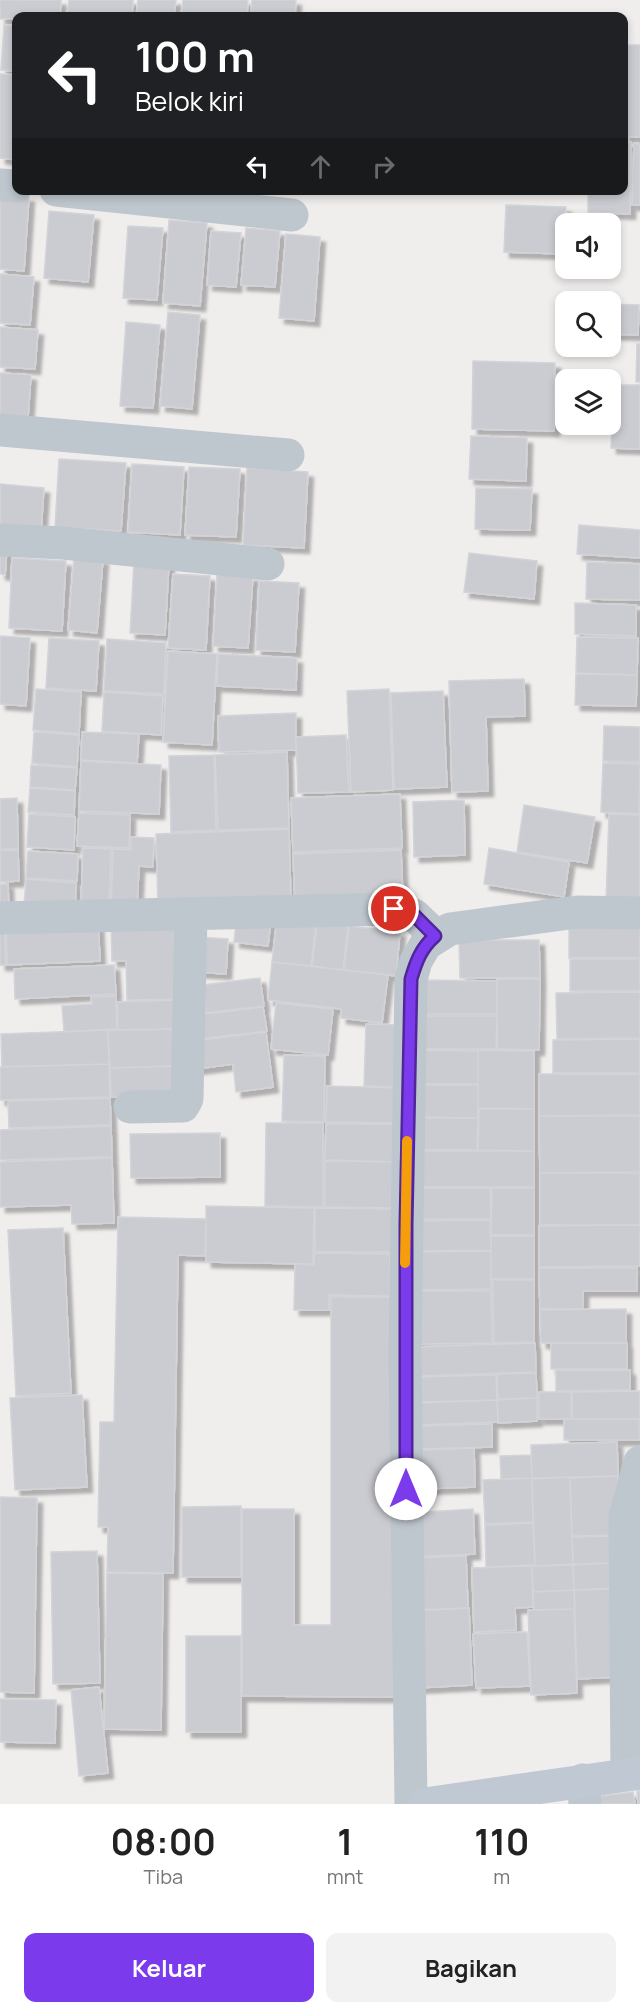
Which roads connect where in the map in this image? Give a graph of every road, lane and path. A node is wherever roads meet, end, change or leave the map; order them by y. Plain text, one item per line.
1 (101, 195) edge
2 (292, 216) dead end
3 (0, 430) edge
4 (288, 455) dead end
5 (0, 540) edge
6 (268, 564) dead end
7 (640, 913) edge
8 (191, 914) junction
9 (0, 918) edge
10 (435, 936) junction
11 (130, 1107) dead end
12 (640, 1462) edge
13 (633, 1774) edge
14 (584, 1792) edge
15 (411, 1804) edge
16 (425, 1804) edge

1 - 2 street
3 - 4 street
5 - 6 street
7 - 10 street
8 - 9 street
8 - 10 street
8 - 11 street
10 - 15 street
12 - 13 street
13 - 14 main road
14 - 16 main road

